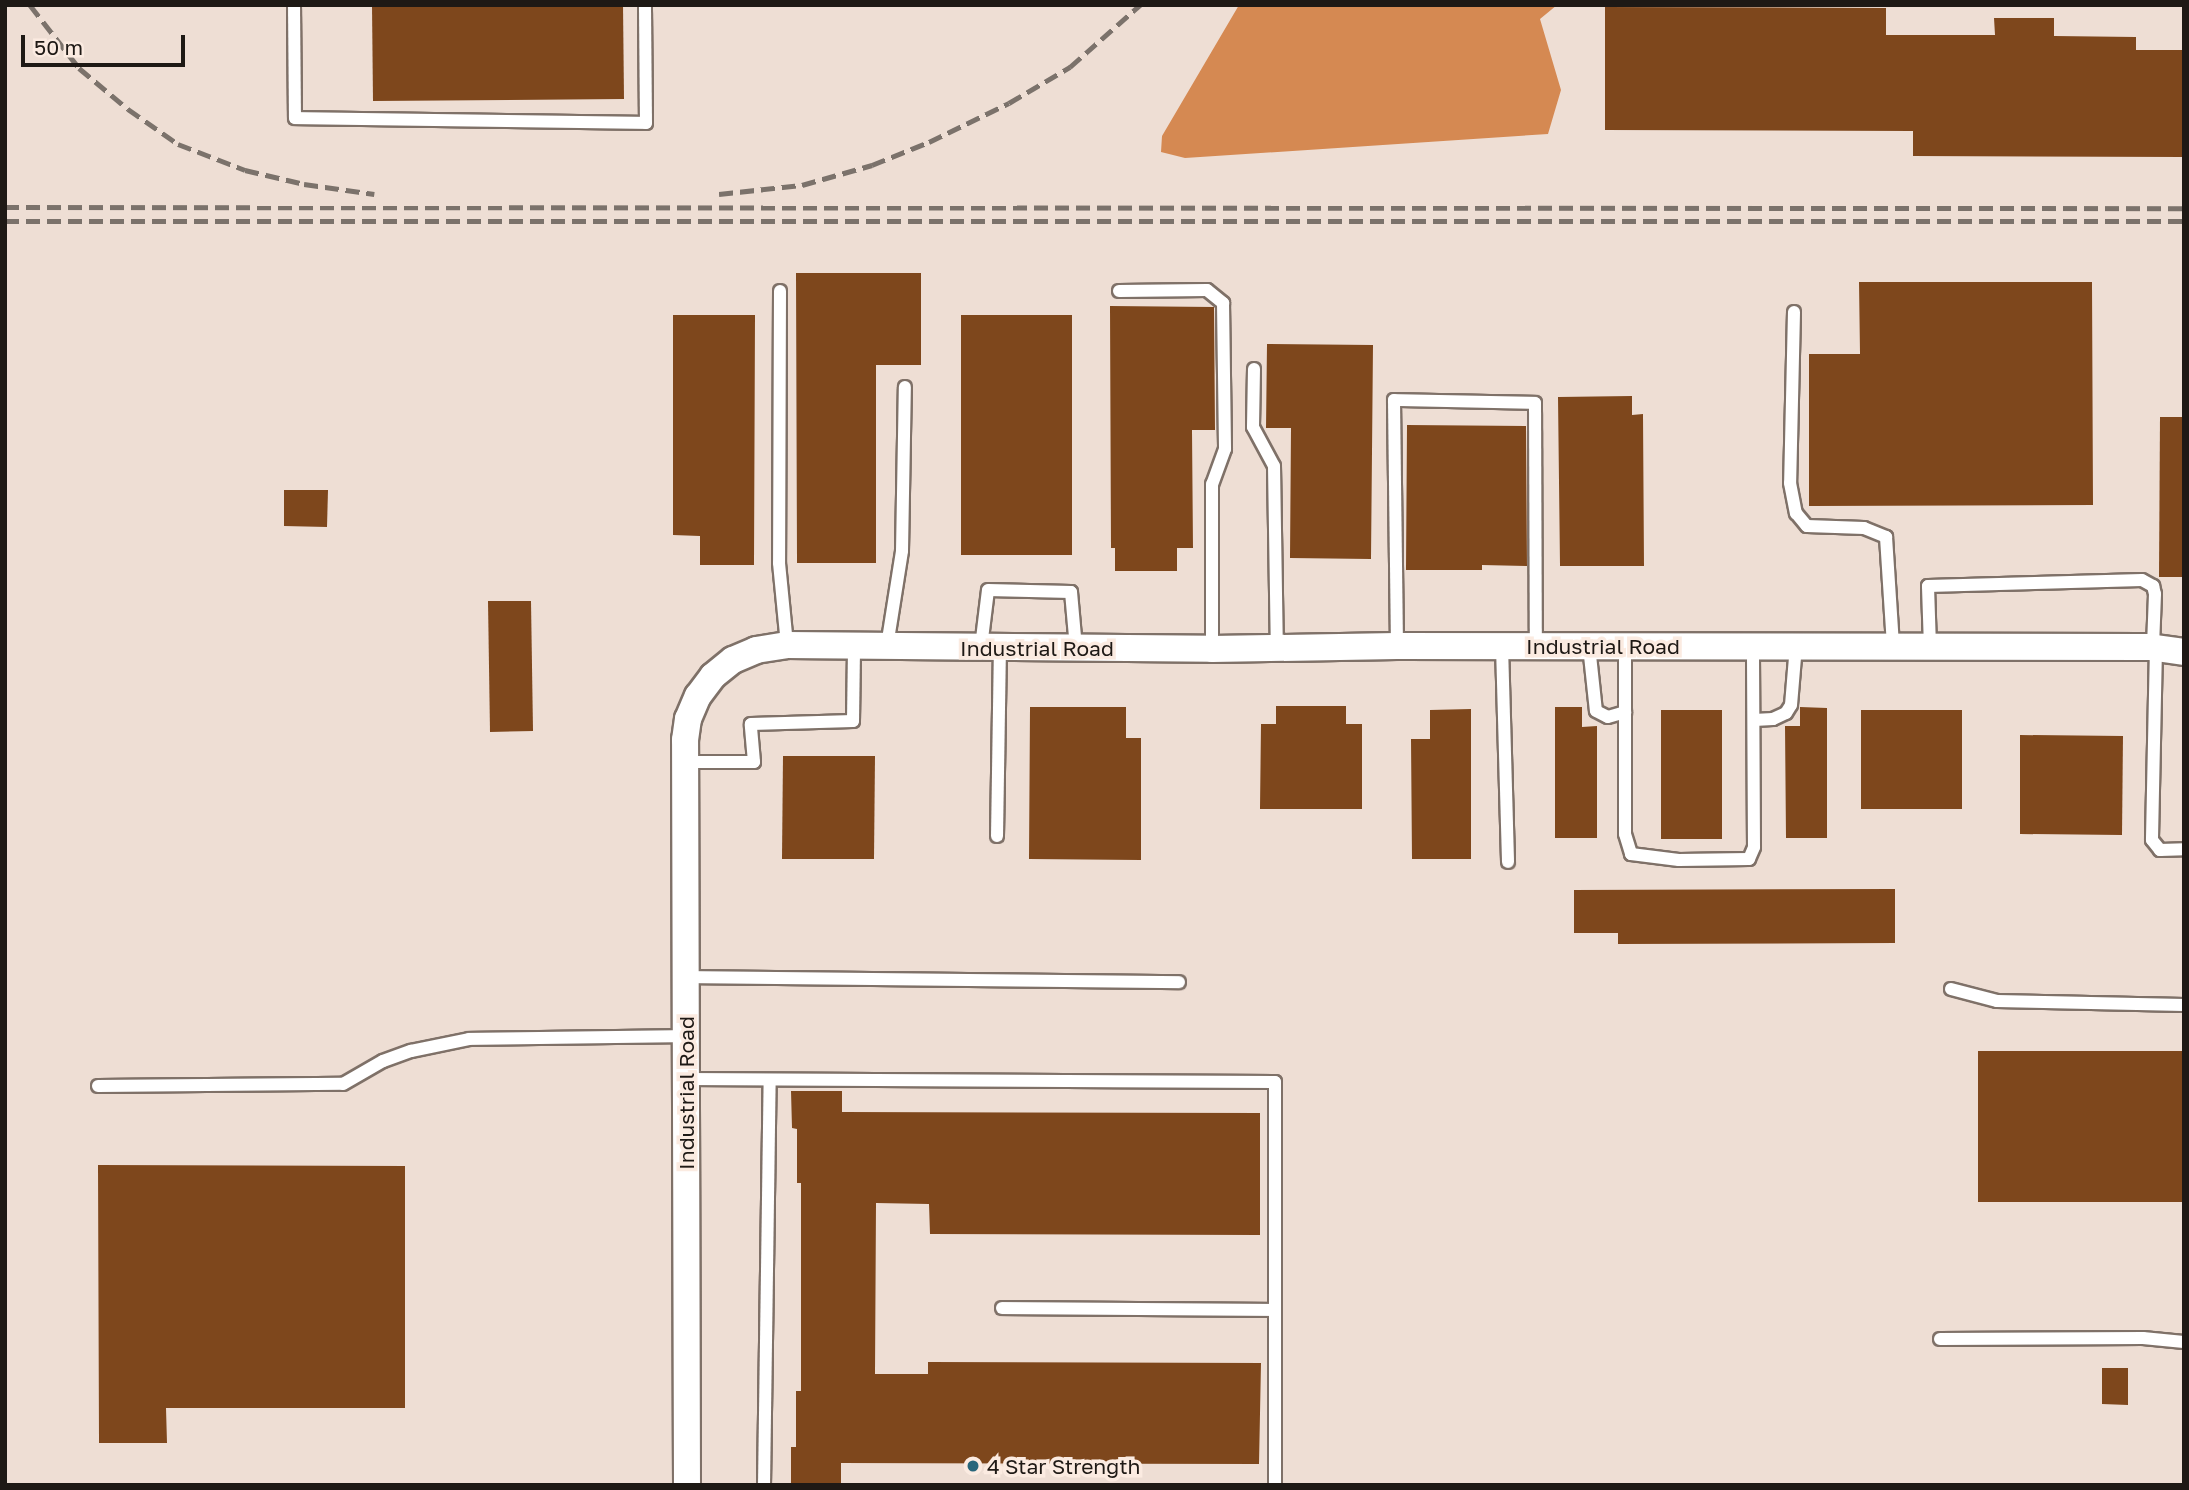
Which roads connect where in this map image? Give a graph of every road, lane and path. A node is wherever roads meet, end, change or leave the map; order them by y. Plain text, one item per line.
1 (294, 5) edge
2 (645, 5) edge
3 (780, 291) dead end
4 (1119, 291) dead end
5 (1794, 312) dead end
6 (1254, 369) dead end
7 (905, 387) dead end
8 (787, 645) junction
9 (854, 646) junction
10 (887, 646) junction
11 (1397, 646) junction
12 (1502, 646) junction
13 (1536, 646) junction
14 (1589, 646) junction
15 (1625, 646) junction
16 (1753, 646) junction
17 (1796, 646) junction
18 (1893, 646) junction
19 (990, 647) junction
20 (1930, 647) junction
21 (2154, 647) junction
22 (1076, 648) junction
23 (1277, 648) junction
24 (1212, 649) junction
25 (2184, 652) edge
26 (1625, 712) junction
27 (1754, 720) junction
28 (685, 762) junction
29 (997, 836) dead end
30 (2184, 849) edge
31 (1508, 862) dead end
32 (686, 977) junction
33 (1179, 982) dead end
34 (1951, 989) dead end
35 (2184, 1005) edge
36 (686, 1036) junction
37 (686, 1079) junction
38 (770, 1080) junction
39 (98, 1086) dead end
40 (1002, 1308) dead end
41 (1275, 1310) junction
42 (1940, 1339) dead end
43 (2184, 1342) edge
44 (687, 1485) edge
45 (764, 1485) edge
46 (1275, 1485) edge

1 - 2 lane
3 - 8 lane
4 - 24 lane
5 - 18 lane
6 - 23 lane
7 - 10 lane
8 - 9 street, Industrial Road
8 - 28 street, Industrial Road
9 - 10 street, Industrial Road
9 - 28 lane
10 - 19 street, Industrial Road
11 - 12 street, Industrial Road
11 - 13 lane
11 - 23 street, Industrial Road
12 - 13 street, Industrial Road
12 - 31 lane
13 - 14 street, Industrial Road
14 - 15 street, Industrial Road
14 - 26 lane
15 - 16 street, Industrial Road
15 - 26 lane
16 - 17 street, Industrial Road
16 - 27 lane
17 - 18 street, Industrial Road
17 - 27 lane
18 - 20 street, Industrial Road
19 - 22 street, Industrial Road
19 - 22 lane
19 - 29 lane
20 - 21 street, Industrial Road
20 - 21 lane
21 - 25 street, Industrial Road
21 - 30 lane
22 - 24 street, Industrial Road
23 - 24 street, Industrial Road
26 - 27 lane
28 - 32 street, Industrial Road
32 - 33 lane
32 - 36 street, Industrial Road
34 - 35 lane
36 - 37 street, Industrial Road
36 - 39 lane
37 - 38 lane
37 - 44 street, Industrial Road
38 - 41 lane
38 - 45 lane
40 - 41 lane
41 - 46 lane
42 - 43 lane

